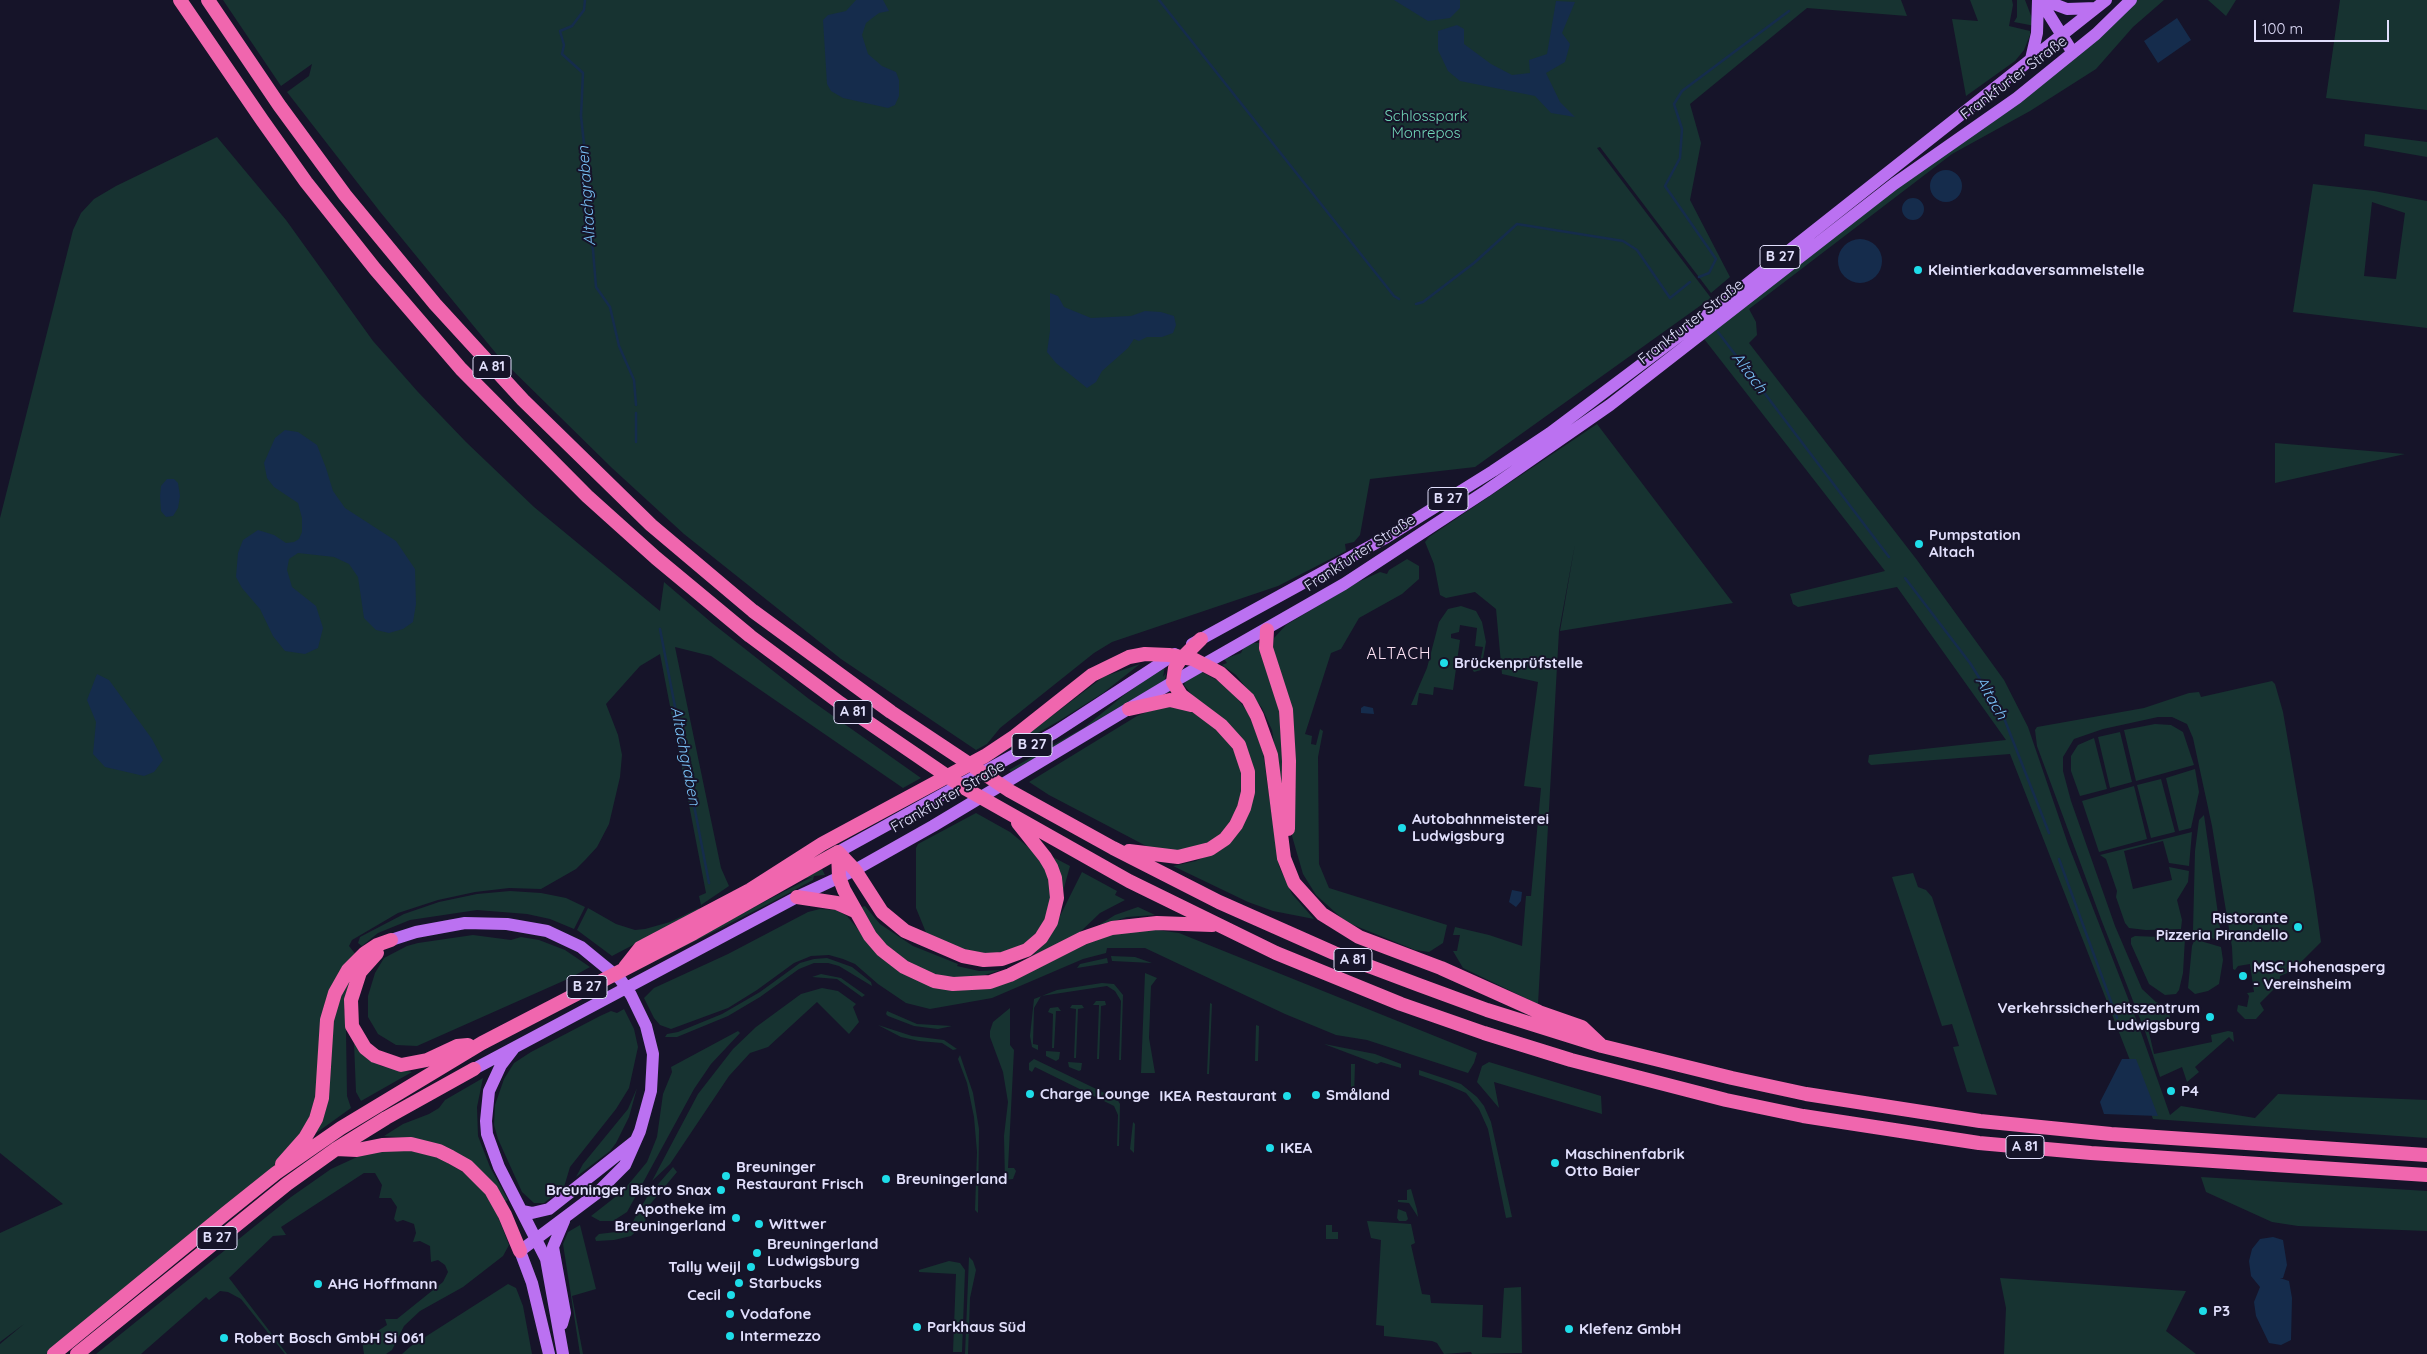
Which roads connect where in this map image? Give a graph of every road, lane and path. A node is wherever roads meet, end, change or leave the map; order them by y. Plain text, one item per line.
1 (180, 0) edge
2 (208, 0) edge
3 (2040, 0) edge
4 (2131, 0) edge
5 (2101, 4) edge
6 (2062, 36) junction
7 (2073, 53) junction
8 (2031, 59) junction
9 (1267, 630) junction
10 (1201, 638) junction
11 (1173, 682) junction
12 (1193, 706) junction
13 (1129, 709) junction
14 (1013, 817) junction
15 (1113, 848) junction
16 (838, 852) junction
17 (855, 870) junction
18 (839, 876) junction
19 (1301, 890) junction
20 (797, 897) junction
21 (855, 911) junction
22 (1218, 925) junction
23 (390, 940) junction
24 (625, 967) junction
25 (482, 1043) junction
26 (517, 1045) junction
27 (1602, 1046) junction
28 (474, 1068) joint
29 (637, 1140) junction
30 (336, 1149) junction
31 (2427, 1155) edge
32 (276, 1174) junction
33 (2427, 1175) edge
34 (522, 1211) junction
35 (565, 1218) junction
36 (537, 1239) junction
37 (522, 1255) junction
38 (560, 1332) junction
39 (54, 1354) edge
40 (77, 1354) edge
41 (549, 1354) edge
42 (563, 1354) edge

1 - 14 highway, A 81
2 - 15 highway, A 81
3 - 5 main road
3 - 6 main road
3 - 8 main road
4 - 7 main road, Frankfurter Straße / B 27
5 - 6 main road, Frankfurter Straße / B 27
6 - 7 main road
6 - 8 main road, Frankfurter Straße / B 27
7 - 9 main road, Frankfurter Straße / B 27
8 - 10 main road, Frankfurter Straße / B 27
9 - 11 main road, Frankfurter Straße / B 27
9 - 19 highway
10 - 11 highway, B 27
10 - 16 main road, Frankfurter Straße / B 27
11 - 12 highway
11 - 13 main road, Frankfurter Straße / B 27
12 - 13 highway
12 - 15 highway
13 - 17 main road, Frankfurter Straße / B 27
14 - 17 highway
14 - 22 highway, A 81
15 - 27 highway, A 81
16 - 17 highway
16 - 18 highway
16 - 24 highway, Frankfurter Straße / B 27
17 - 18 main road, Frankfurter Straße / B 27
18 - 20 main road, Frankfurter Straße / B 27
18 - 21 highway
19 - 24 highway
19 - 27 highway
20 - 21 highway
20 - 26 main road, Frankfurter Straße / B 27
21 - 22 highway
22 - 33 highway, A 81
23 - 25 highway
23 - 29 main road
23 - 32 highway
24 - 25 highway, B 27
25 - 32 highway, B 27
26 - 28 main road, B 27
26 - 34 main road
27 - 31 highway, A 81
28 - 30 highway, B 27
29 - 34 main road
29 - 35 main road
30 - 37 highway
30 - 40 highway, B 27
32 - 39 highway, B 27
34 - 36 main road
35 - 36 main road
35 - 38 main road
36 - 37 main road
36 - 38 main road
37 - 41 main road
38 - 42 main road

